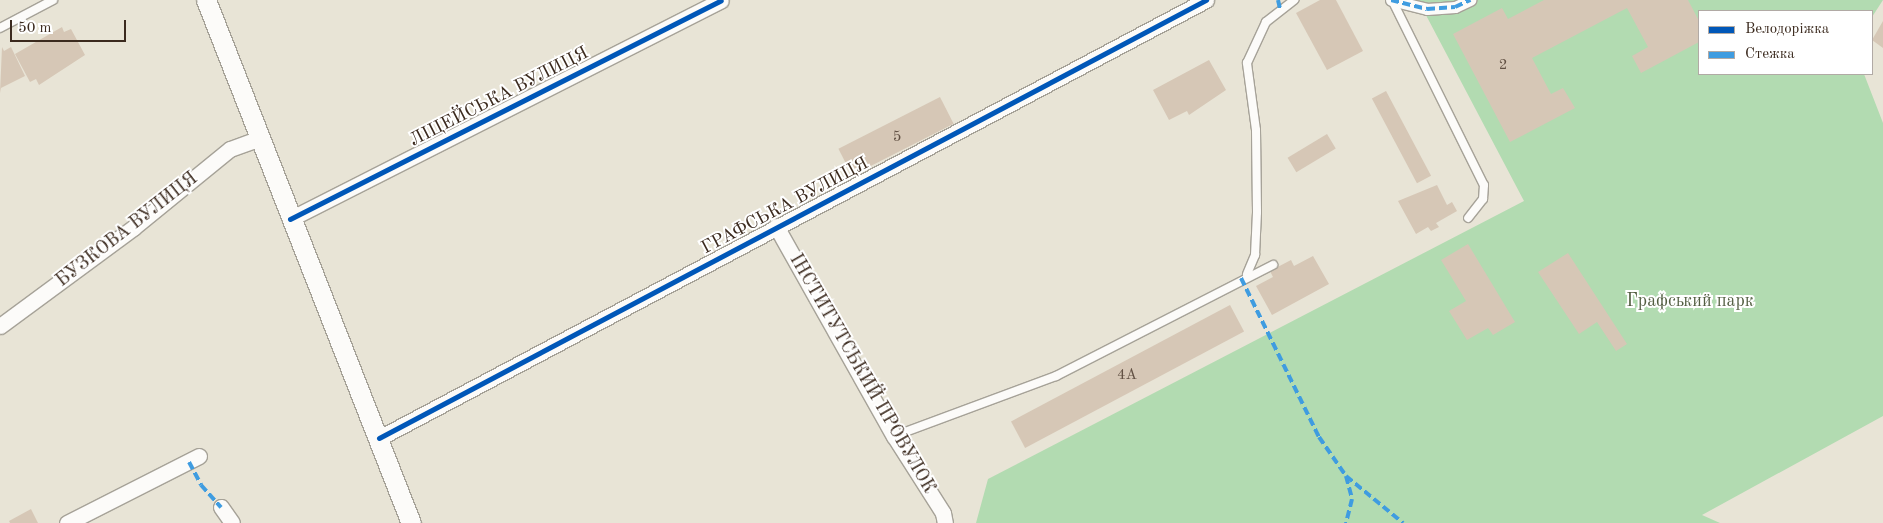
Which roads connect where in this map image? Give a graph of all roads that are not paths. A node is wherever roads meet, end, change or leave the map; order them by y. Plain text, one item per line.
1 (53, 0) edge
2 (206, 0) edge
3 (721, 0) edge
4 (1206, 0) edge
5 (1294, 0) edge
6 (1470, 0) edge
7 (1393, 2) edge
8 (0, 28) edge
9 (256, 139) junction
10 (1468, 218) dead end
11 (290, 219) junction
12 (776, 226) junction
13 (1273, 265) dead end
14 (1247, 274) junction
15 (0, 326) edge
16 (894, 436) junction
17 (379, 438) junction
18 (199, 456) dead end
19 (221, 507) dead end
20 (67, 523) edge
21 (232, 523) edge
22 (411, 523) edge
23 (945, 523) edge

1 - 8 lane
2 - 9 street
3 - 11 street, ЛІЦЕЙСЬКА ВУЛИЦЯ
4 - 12 street, ГРАФСЬКА ВУЛИЦЯ
5 - 14 lane
6 - 7 street
7 - 10 lane
9 - 11 street
9 - 15 street, БУЗКОВА ВУЛИЦЯ
11 - 17 street
12 - 16 street, ІНСТИТУТСЬКИЙ ПРОВУЛОК
12 - 17 street, ГРАФСЬКА ВУЛИЦЯ
13 - 14 lane
14 - 16 lane
16 - 23 street, ІНСТИТУТСЬКИЙ ПРОВУЛОК
17 - 22 street
18 - 20 street
19 - 21 street

